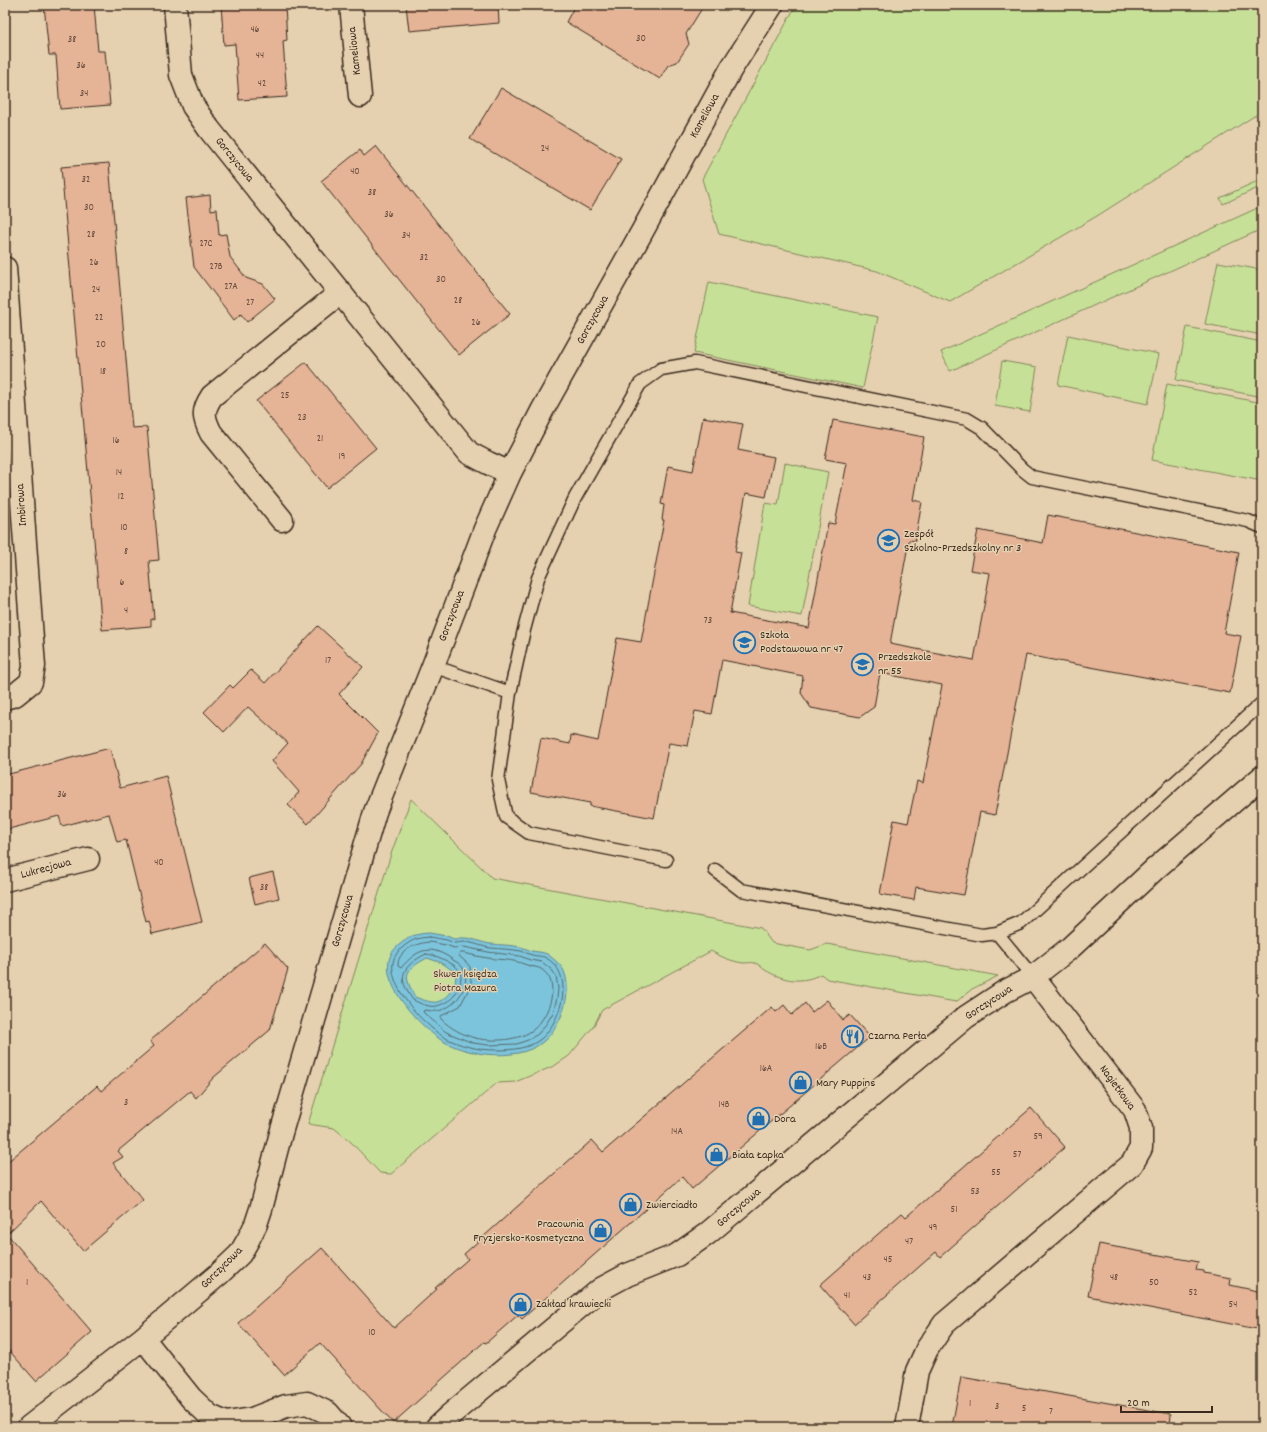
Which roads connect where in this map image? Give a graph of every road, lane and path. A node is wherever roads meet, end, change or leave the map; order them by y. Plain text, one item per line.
1 (174, 5) edge
2 (351, 5) edge
3 (772, 5) edge
4 (360, 96) dead end
5 (643, 230) joint
6 (5, 268) edge
7 (341, 292) junction
8 (7, 307) edge
9 (510, 473) junction
10 (282, 520) dead end
11 (1262, 527) edge
12 (434, 666) junction
13 (510, 693) junction
14 (10, 697) edge
15 (1262, 703) edge
16 (1262, 777) edge
17 (88, 859) dead end
18 (666, 860) dead end
19 (715, 870) dead end
20 (5, 880) edge
21 (997, 933) junction
22 (1033, 977) junction
23 (143, 1338) junction
24 (29, 1427) edge
25 (340, 1427) edge
26 (437, 1427) edge
27 (907, 1427) edge

1 - 7 street, Gorczycowa
2 - 4 street, Kameliowa
3 - 5 street, Kameliowa
5 - 9 street, Gorczycowa
6 - 8 street, Imbirowa
7 - 9 street, Gorczycowa
7 - 10 street
8 - 14 street, Imbirowa
9 - 12 street, Gorczycowa
11 - 13 lane
12 - 13 lane
12 - 23 street, Gorczycowa
13 - 18 lane
15 - 21 lane
16 - 22 street
17 - 20 street, Lukrecjowa
19 - 21 lane
21 - 22 lane
22 - 26 street, Gorczycowa
22 - 27 street, Nagietkowa
23 - 24 street, Gorczycowa
23 - 25 street

